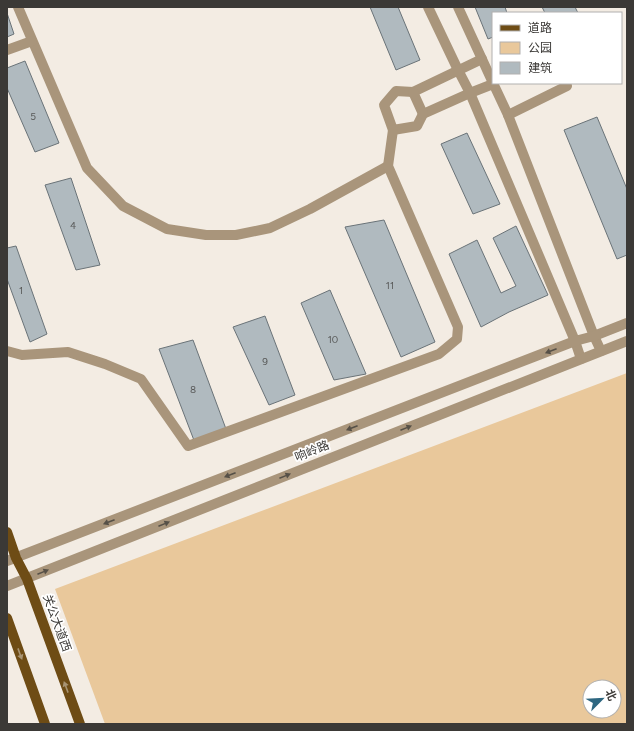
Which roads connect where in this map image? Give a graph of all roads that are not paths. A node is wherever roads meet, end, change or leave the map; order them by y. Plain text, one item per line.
1 (18, 7) edge
2 (428, 7) edge
3 (458, 7) edge
4 (32, 41) junction
5 (7, 50) edge
6 (482, 59) junction
7 (458, 70) junction
8 (492, 81) edge
9 (492, 83) edge
10 (493, 84) edge
11 (567, 86) dead end
12 (413, 92) junction
13 (470, 93) junction
14 (418, 102) dead end
15 (423, 114) junction
16 (508, 115) junction
17 (393, 130) junction
18 (388, 166) junction
19 (627, 323) edge
20 (594, 336) junction
21 (627, 341) edge
22 (575, 342) junction
23 (7, 351) edge
24 (600, 351) junction
25 (581, 359) junction
26 (7, 532) edge
27 (12, 559) edge
28 (27, 579) junction
29 (7, 586) edge
30 (7, 618) edge
31 (45, 724) edge
32 (80, 724) edge

1 - 4 street
2 - 7 street
3 - 6 street
4 - 5 street
4 - 18 street
6 - 7 street
6 - 8 street
7 - 12 street
7 - 13 street
9 - 13 street
10 - 16 street
11 - 16 street
12 - 15 street
12 - 17 street
13 - 15 street
13 - 22 street
14 - 15 street
15 - 17 street
16 - 20 street
17 - 18 street
18 - 23 street
19 - 20 street, 响岭路
20 - 22 street, 响岭路
20 - 24 street
21 - 24 street, 响岭路
22 - 25 street
22 -> 27 street, 响岭路
24 - 25 street, 响岭路
28 -> 25 street, 响岭路
26 - 27 main road, 关公大道西
27 - 28 main road, 关公大道西
28 - 29 street, 响岭路
32 -> 28 main road, 关公大道西
30 -> 31 main road

